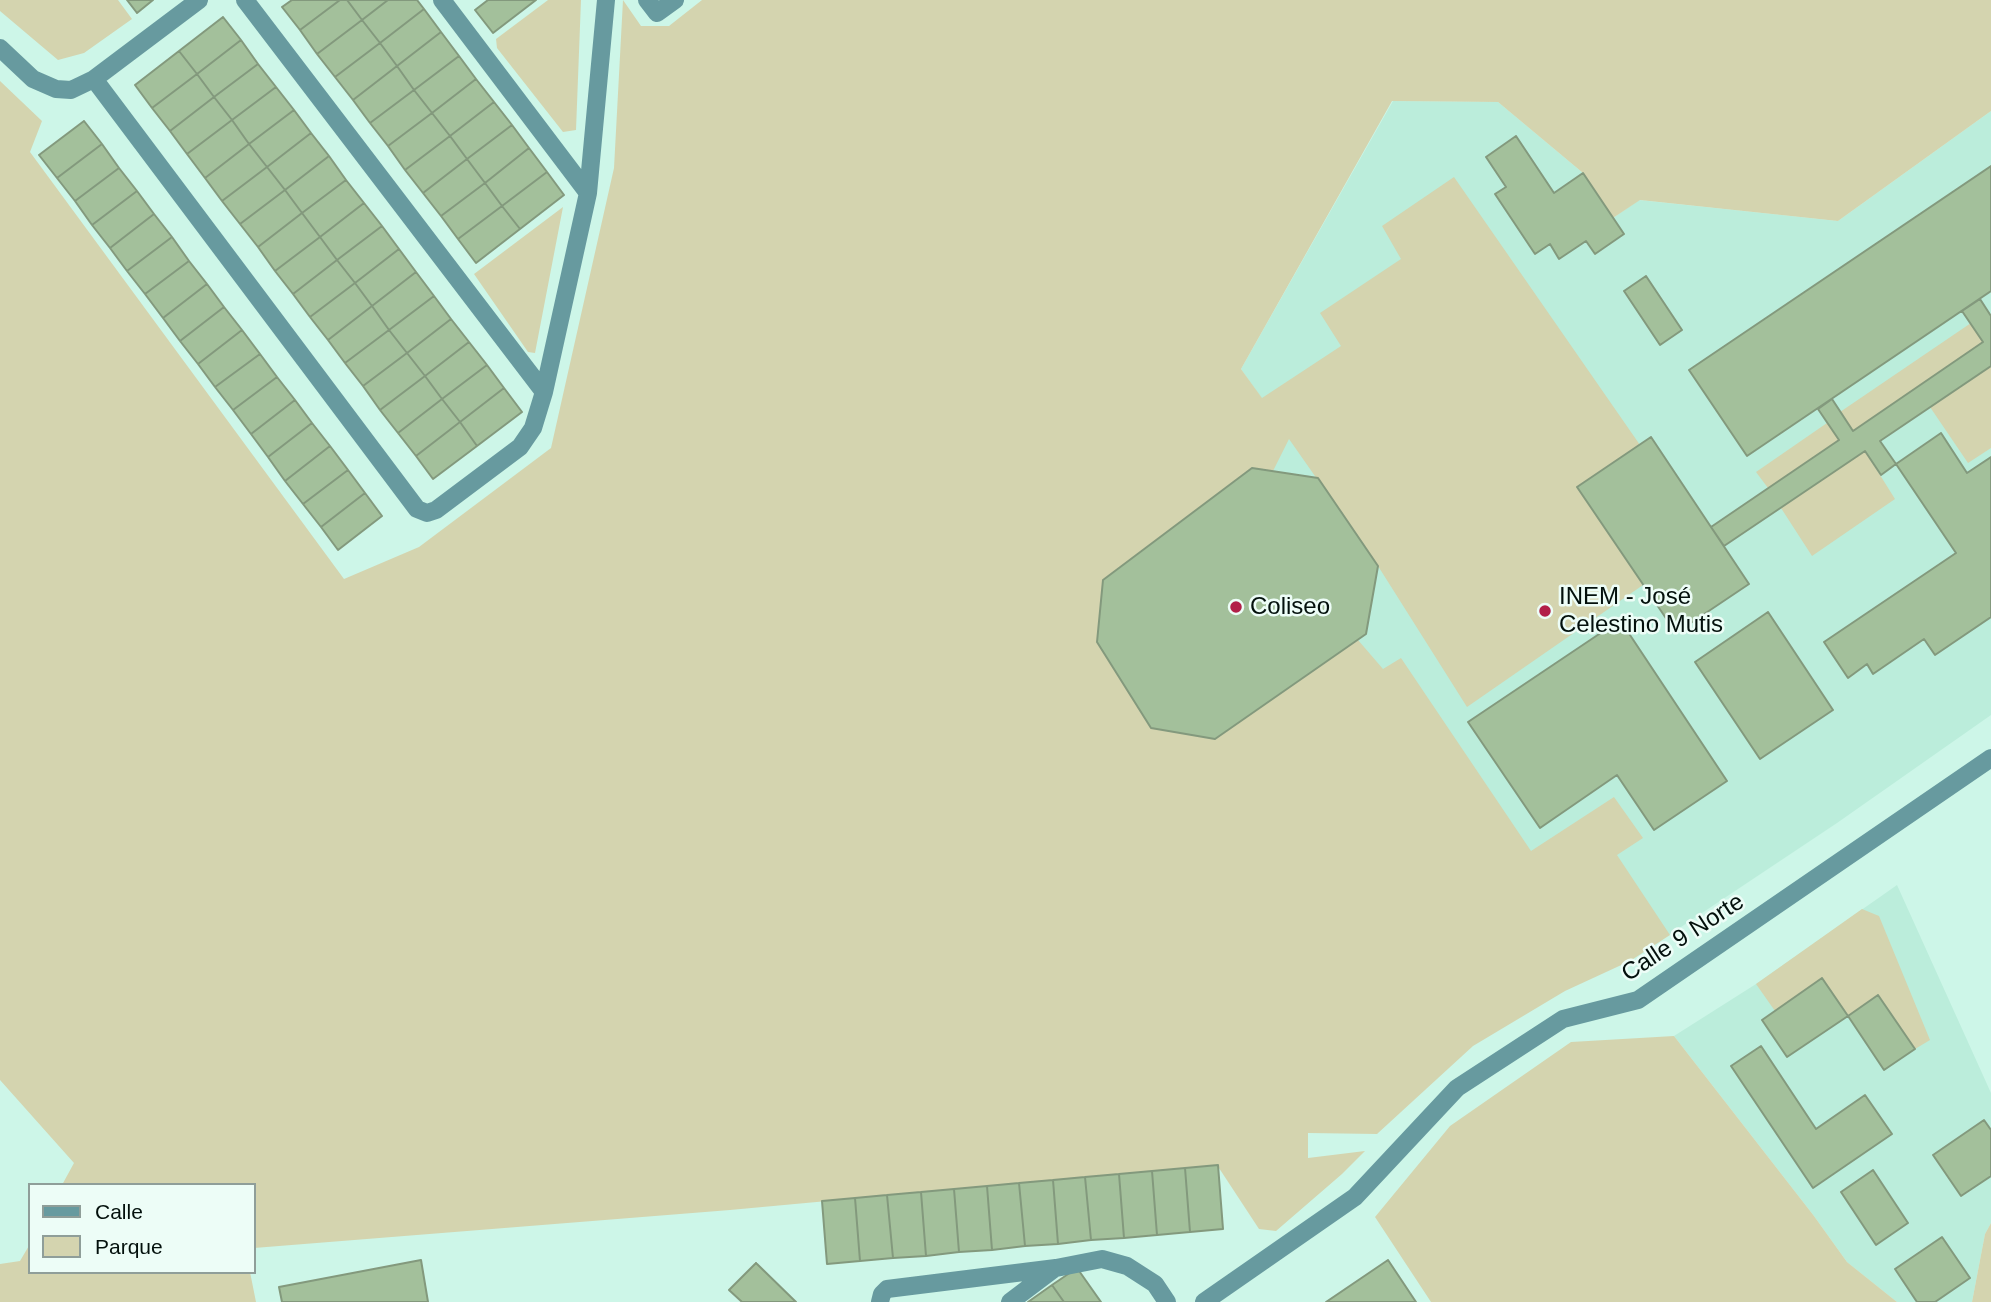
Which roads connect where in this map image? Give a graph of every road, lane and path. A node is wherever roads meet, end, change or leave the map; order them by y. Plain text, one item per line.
1 (198, 0) edge
2 (245, 0) edge
3 (442, 0) edge
4 (606, 0) edge
5 (675, 0) edge
6 (652, 7) edge
7 (0, 48) edge
8 (94, 79) junction
9 (588, 193) junction
10 (544, 392) junction
11 (1991, 758) edge
12 (1056, 1268) junction
13 (880, 1302) edge
14 (1010, 1302) edge
15 (1167, 1302) edge
16 (1204, 1302) edge

1 - 8 street
2 - 10 street
3 - 9 street
4 - 9 street
5 - 6 street
7 - 8 street
8 - 10 street
9 - 10 street
11 - 16 street, Calle 9 Norte
12 - 13 street
12 - 14 street
12 - 15 street

